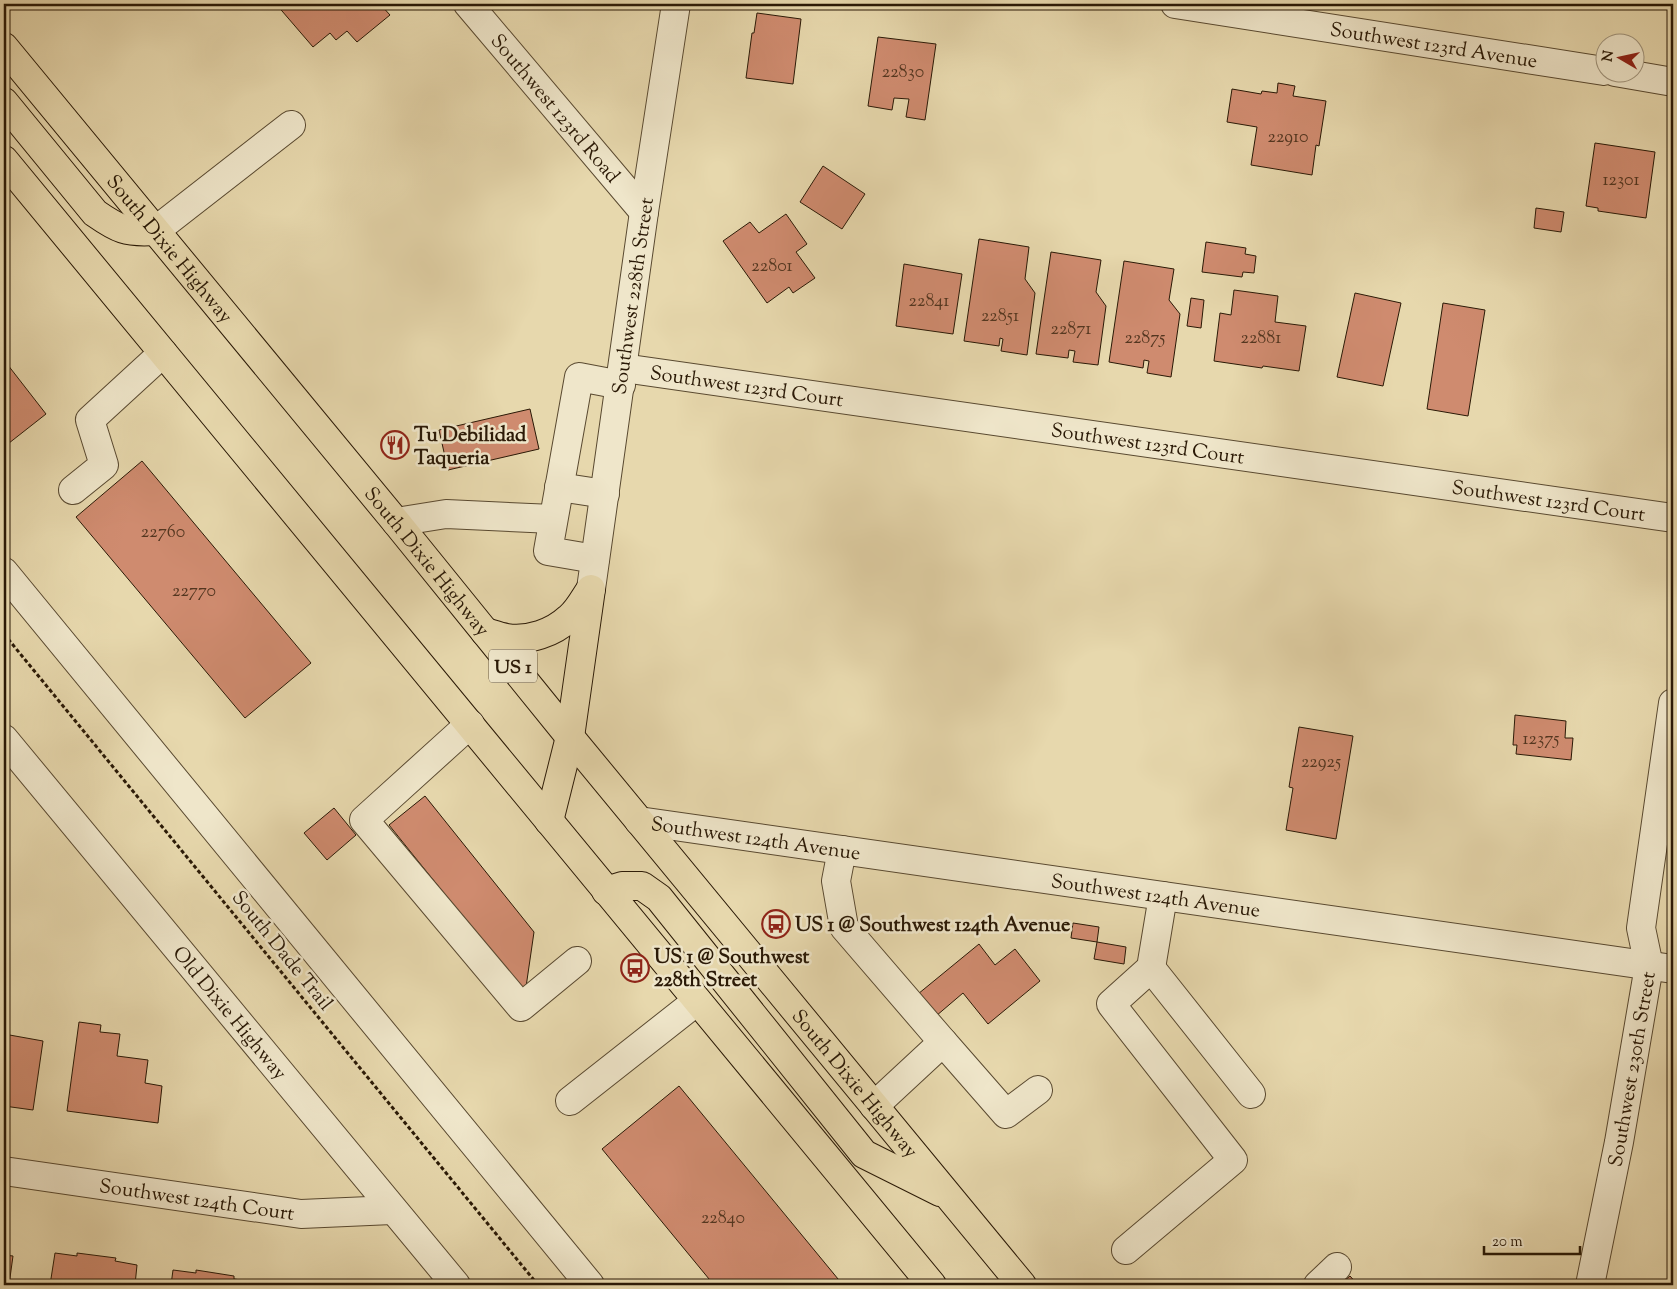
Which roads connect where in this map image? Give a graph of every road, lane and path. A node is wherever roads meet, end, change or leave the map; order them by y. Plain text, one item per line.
1 (468, 4) edge
2 (676, 4) edge
3 (1175, 4) edge
4 (4, 47) edge
5 (1594, 69) edge
6 (1644, 77) edge
7 (1673, 82) edge
8 (4, 102) edge
9 (291, 125) dead end
10 (4, 160) edge
11 (644, 212) junction
12 (155, 231) junction
13 (163, 353) junction
14 (622, 376) junction
15 (559, 487) junction
16 (73, 490) dead end
17 (605, 494) junction
18 (1673, 518) edge
19 (553, 519) junction
20 (396, 522) junction
21 (595, 559) junction
22 (4, 572) edge
23 (591, 589) junction
24 (485, 632) junction
25 (4, 634) edge
26 (1673, 704) edge
27 (470, 724) junction
28 (570, 737) junction
29 (4, 739) edge
30 (549, 820) junction
31 (640, 821) junction
32 (842, 850) junction
33 (606, 891) junction
34 (1163, 896) junction
35 (577, 961) dead end
36 (1661, 967) edge
37 (1151, 968) junction
38 (697, 1001) junction
39 (944, 1042) junction
40 (1038, 1090) dead end
41 (1251, 1094) dead end
42 (570, 1101) dead end
43 (874, 1106) junction
44 (4, 1171) edge
45 (949, 1197) junction
46 (392, 1210) junction
47 (1126, 1250) dead end
48 (456, 1285) edge
49 (538, 1285) edge
50 (590, 1285) edge
51 (932, 1285) edge
52 (1022, 1285) edge
53 (1590, 1285) edge

1 - 11 street, Southwest 123rd Road
2 - 11 street, Southwest 228th Street
3 - 5 street, Southwest 123rd Avenue
4 - 12 highway, South Dixie Highway / US 1
6 - 7 street
8 - 12 highway
9 - 12 street
10 - 13 highway
11 - 14 street, Southwest 228th Street
12 - 20 highway, South Dixie Highway / US 1
13 - 16 street
13 - 27 highway
14 - 15 street, Southwest 123rd Court
14 - 17 street, Southwest 228th Street
14 - 18 street, Southwest 123rd Court
15 - 17 street
15 - 19 street
17 - 21 street, Southwest 228th Street
19 - 20 street
19 - 21 street
20 - 24 highway, South Dixie Highway / US 1
21 - 23 street, Southwest 228th Street
22 - 50 street
23 - 24 highway
23 - 28 highway
24 - 28 highway, South Dixie Highway / US 1
25 - 49 path, South Dade Trail
26 - 36 street, Southwest 230th Street
27 - 30 highway
27 - 35 street
28 - 30 highway
28 - 31 highway, South Dixie Highway / US 1
29 - 46 street, Old Dixie Highway
30 - 33 highway
31 - 32 street, Southwest 124th Avenue
31 - 43 highway, South Dixie Highway / US 1
32 - 34 street, Southwest 124th Avenue
32 - 39 street
33 - 38 highway
33 - 45 highway
34 - 36 street, Southwest 124th Avenue
34 - 37 street
36 - 53 street, Southwest 230th Street
37 - 41 street
37 - 47 street
38 - 42 street
38 - 51 highway
39 - 40 street
39 - 43 street
43 - 45 highway, South Dixie Highway / US 1
44 - 46 street, Southwest 124th Court
45 - 52 highway, South Dixie Highway / US 1
46 - 48 street, Old Dixie Highway

